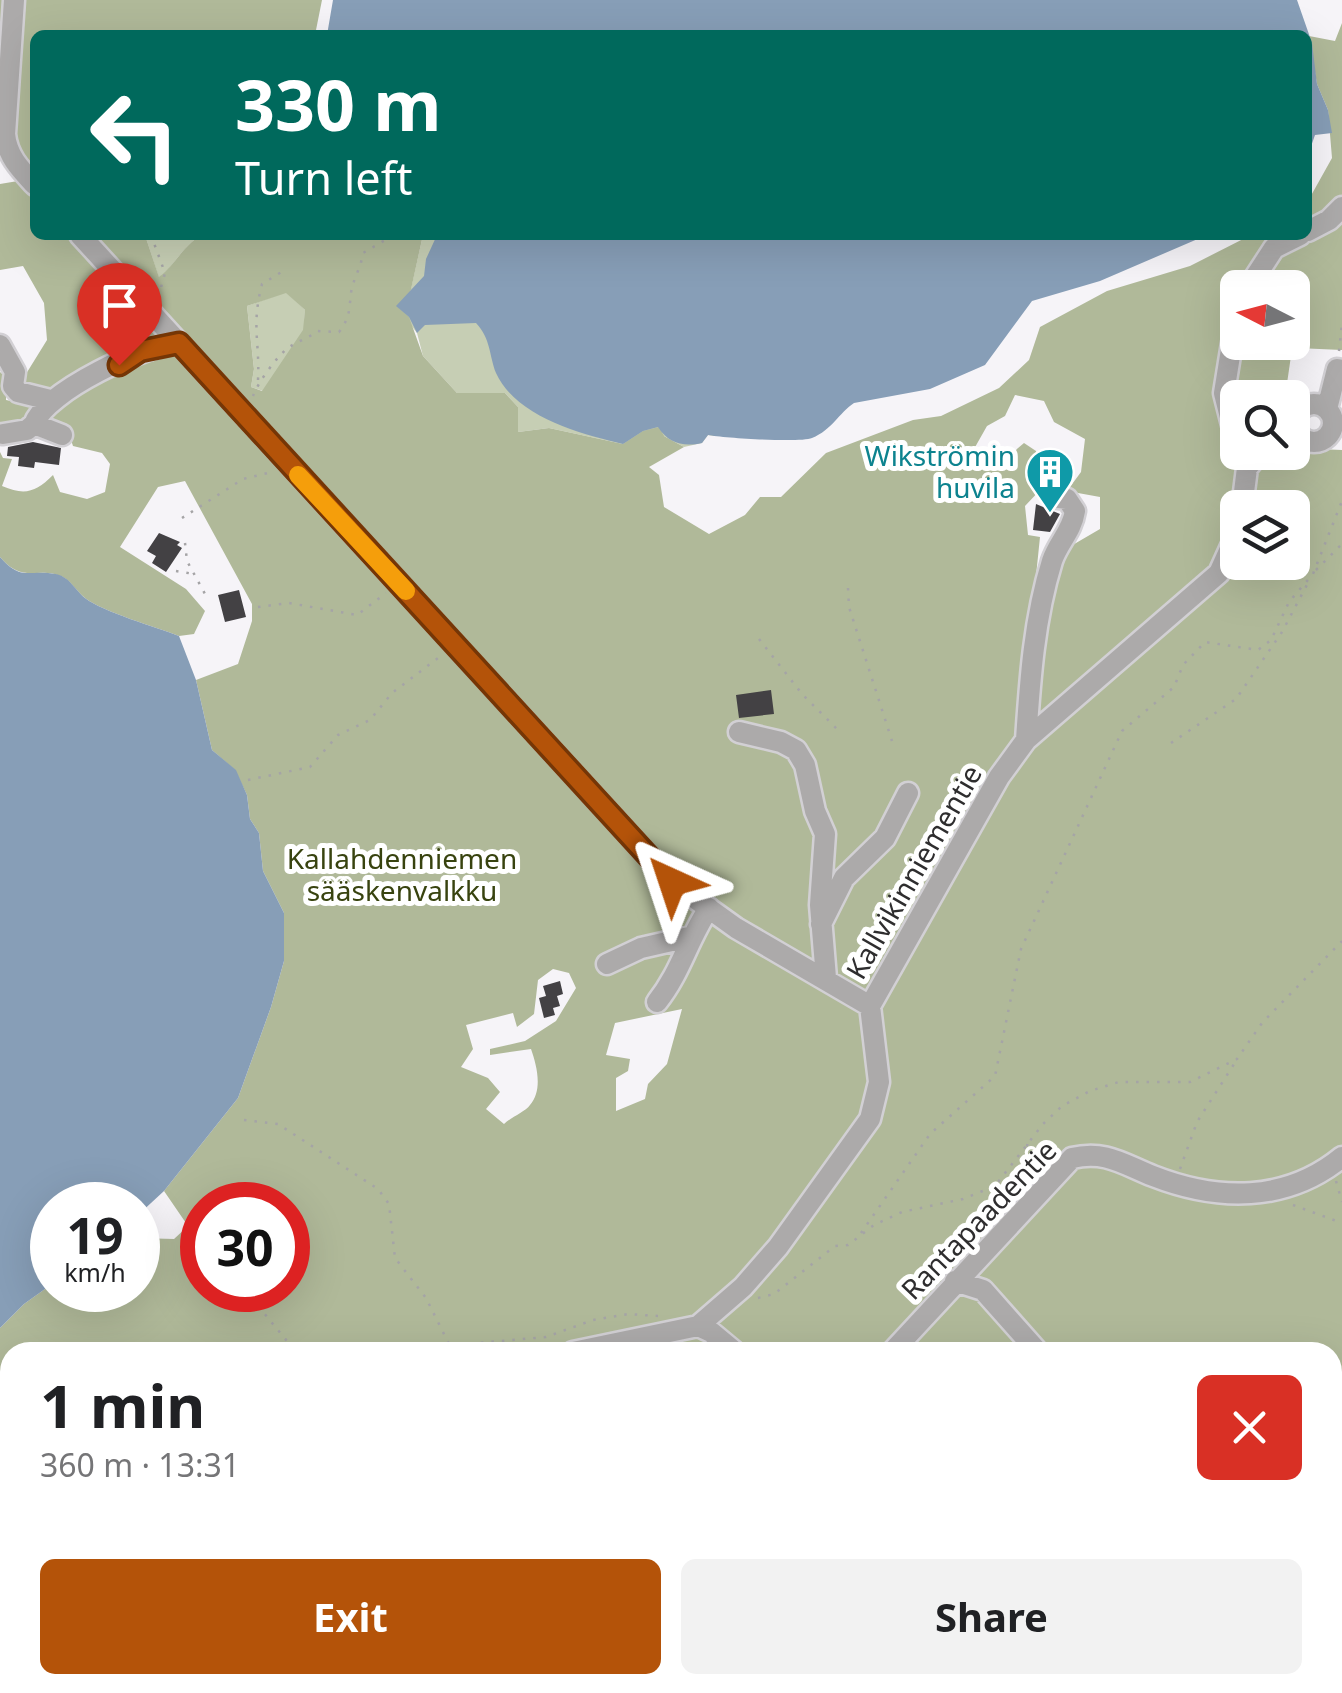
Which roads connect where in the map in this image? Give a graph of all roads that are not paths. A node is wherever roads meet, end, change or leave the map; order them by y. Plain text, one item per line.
1 (14, 0) edge
2 (30, 179) edge
3 (1336, 214) edge
4 (1312, 229) edge
5 (85, 240) edge
6 (1290, 240) edge
7 (1260, 270) edge
8 (179, 343) junction
9 (0, 346) edge
10 (1342, 370) edge
11 (50, 400) junction
12 (1334, 416) edge
13 (34, 424) junction
14 (3, 434) dead end
15 (62, 436) dead end
16 (1310, 440) edge
17 (1052, 497) dead end
18 (1074, 511) junction
19 (1093, 528) dead end
20 (1220, 573) edge
21 (739, 732) dead end
22 (1026, 740) junction
23 (908, 793) dead end
24 (708, 908) junction
25 (821, 924) junction
26 (689, 937) junction
27 (607, 964) dead end
28 (826, 978) junction
29 (658, 1002) dead end
30 (870, 1006) junction
31 (1342, 1157) edge
32 (955, 1280) junction
33 (698, 1326) junction
34 (621, 1342) edge
35 (724, 1342) edge
36 (901, 1342) edge
37 (1029, 1342) edge

1 - 2 street
3 - 4 street
5 - 8 street
6 - 7 street
8 - 11 street
8 - 24 street
9 - 11 street
10 - 12 street
11 - 13 street
12 - 16 street
13 - 14 street
13 - 15 street
17 - 18 street
18 - 19 street
18 - 22 street
20 - 22 street, Kallvikinniementie
21 - 25 street
22 - 30 street, Kallvikinniementie
23 - 25 street
24 - 26 street
24 - 28 street
25 - 28 street
26 - 27 street
26 - 29 street
28 - 30 street
30 - 33 street, Kallvikinniementie
31 - 32 street, Rantapaadentie
32 - 36 street, Rantapaadentie
32 - 37 street
33 - 34 street, Kallvikinniementie
33 - 35 street

